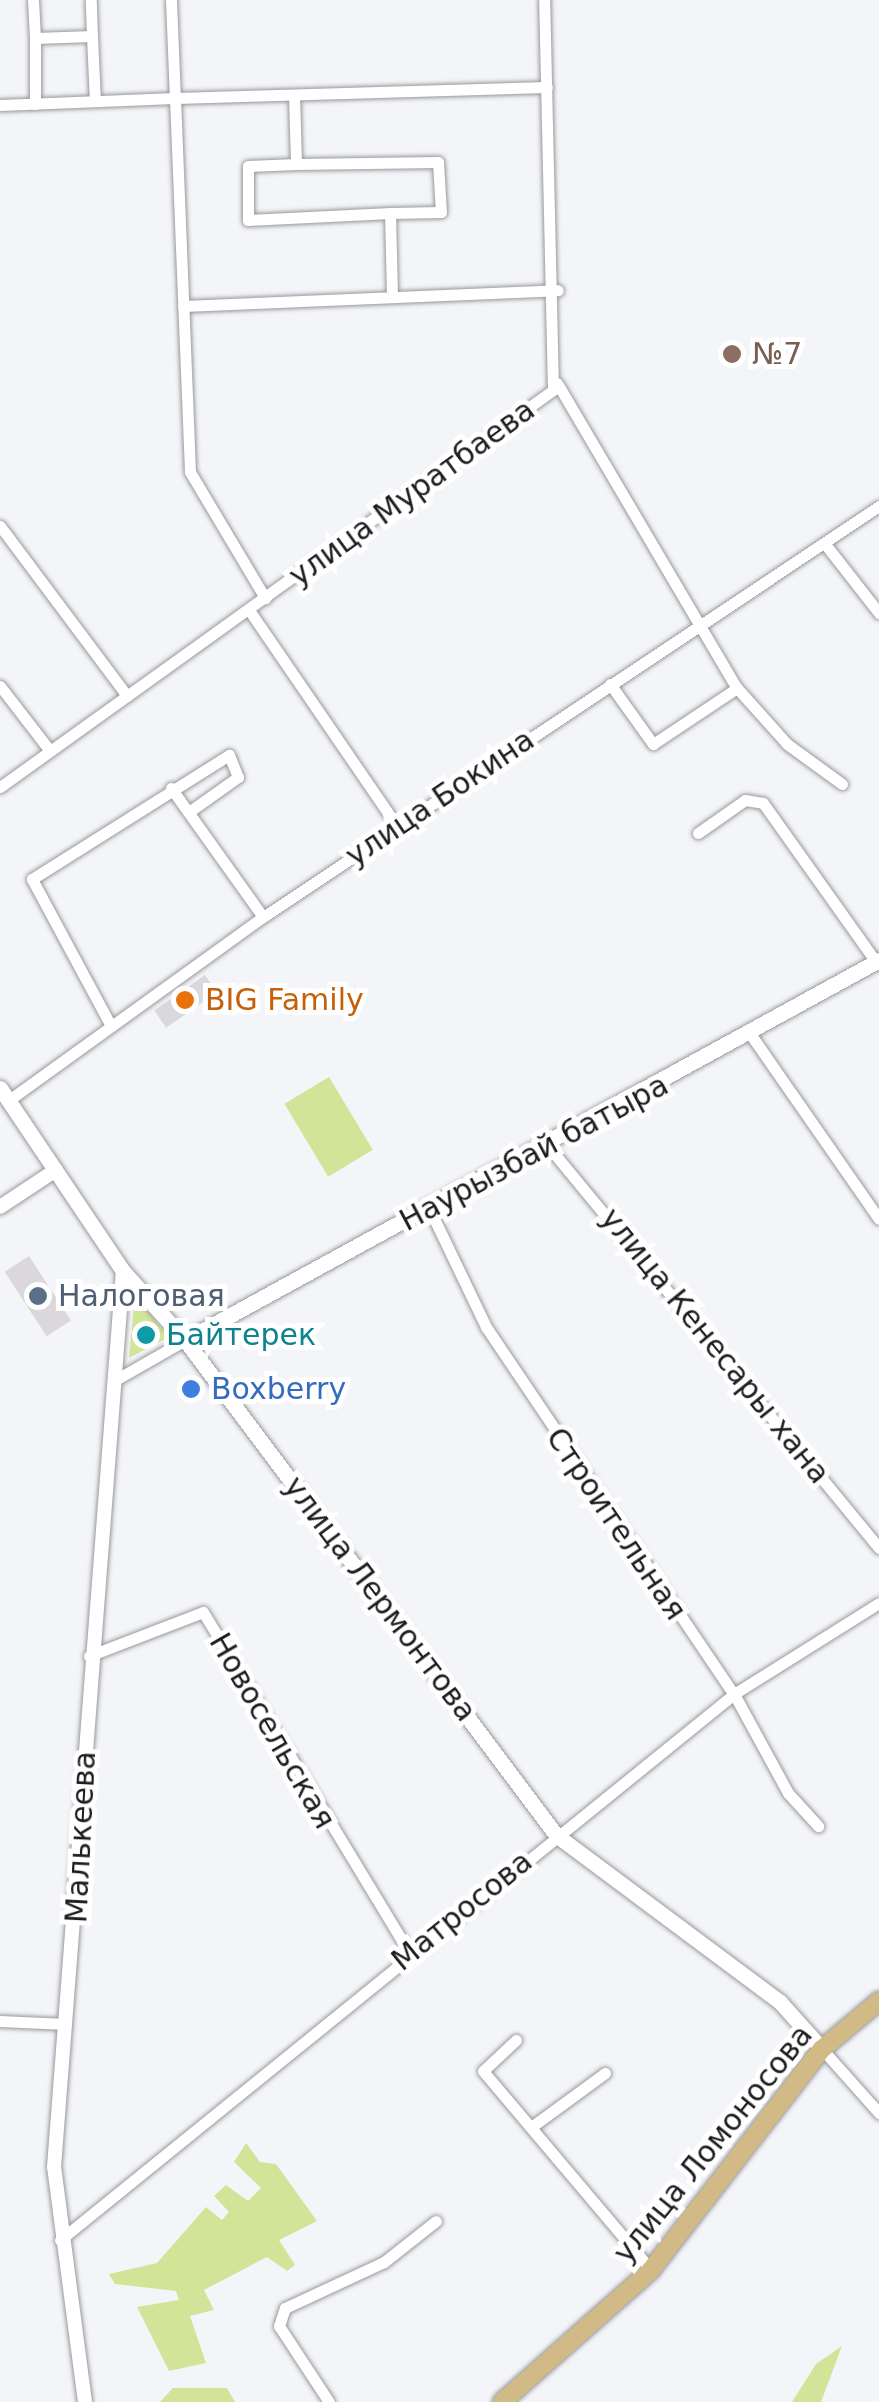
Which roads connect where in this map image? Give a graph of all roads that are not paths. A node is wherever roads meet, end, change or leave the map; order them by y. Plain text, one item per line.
1 (33, 0) edge
2 (91, 0) edge
3 (170, 0) edge
4 (544, 0) edge
5 (92, 36) junction
6 (35, 38) junction
7 (547, 88) junction
8 (294, 95) junction
9 (175, 98) junction
10 (95, 101) junction
11 (34, 104) junction
12 (0, 105) edge
13 (296, 164) junction
14 (390, 214) junction
15 (558, 290) junction
16 (392, 297) junction
17 (183, 306) junction
18 (557, 383) junction
19 (879, 506) edge
20 (0, 526) edge
21 (825, 544) junction
22 (265, 598) junction
23 (249, 610) junction
24 (879, 613) edge
25 (699, 626) junction
26 (610, 684) junction
27 (0, 686) edge
28 (738, 688) junction
29 (127, 696) junction
30 (50, 751) junction
31 (842, 784) dead end
32 (0, 787) edge
33 (171, 788) junction
34 (188, 812) junction
35 (397, 826) junction
36 (698, 833) dead end
37 (262, 917) junction
38 (878, 961) edge
39 (111, 1026) junction
40 (752, 1035) junction
41 (4, 1094) edge
42 (548, 1146) junction
43 (56, 1170) junction
44 (0, 1208) edge
45 (430, 1210) junction
46 (879, 1220) edge
47 (123, 1271) junction
48 (186, 1340) junction
49 (117, 1379) junction
50 (879, 1548) edge
51 (879, 1603) edge
52 (88, 1657) junction
53 (734, 1694) junction
54 (818, 1826) dead end
55 (556, 1834) junction
56 (409, 1952) junction
57 (879, 2001) edge
58 (0, 2021) edge
59 (66, 2024) junction
60 (516, 2040) dead end
61 (822, 2049) junction
62 (605, 2073) dead end
63 (879, 2095) edge
64 (860, 2099) junction
65 (879, 2113) edge
66 (534, 2126) junction
67 (436, 2220) dead end
68 (60, 2240) junction
69 (651, 2270) junction
70 (85, 2402) edge
71 (329, 2402) edge
72 (502, 2402) edge

1 - 6 street
2 - 5 street
3 - 9 street
4 - 7 street, улица Муратбаева
5 - 6 street
5 - 10 street
6 - 11 street
7 - 8 street
7 - 15 street, улица Муратбаева
8 - 9 street
8 - 13 street
9 - 10 street
9 - 17 street
10 - 11 street
11 - 12 street
13 - 14 street
13 - 14 street
14 - 16 street
15 - 16 street
15 - 18 street, улица Муратбаева
16 - 17 street
17 - 22 street
18 - 22 street, улица Муратбаева
18 - 25 street
19 - 21 street, улица Бокина
20 - 29 street
21 - 24 street
21 - 25 street, улица Бокина
22 - 23 street, улица Муратбаева
23 - 29 street, улица Муратбаева
23 - 35 street
25 - 26 street, улица Бокина
25 - 28 street
26 - 28 street
26 - 35 street, улица Бокина
27 - 30 street
28 - 31 street
29 - 30 street, улица Муратбаева
30 - 32 street, улица Муратбаева
33 - 34 street
33 - 34 street
33 - 39 street
34 - 37 street
35 - 37 street, улица Бокина
36 - 38 street
37 - 39 street, улица Бокина
38 - 40 main road, Наурызбай батыра
39 - 41 street, улица Бокина
40 - 42 main road, Наурызбай батыра
40 - 46 street
41 - 43 main road, улица Лермонтова
42 - 45 main road, Наурызбай батыра
42 - 50 street, улица Кенесары хана
43 - 44 street
43 - 47 main road, улица Лермонтова
45 - 48 main road, Наурызбай батыра
45 - 53 street, Строительная
47 - 48 main road, улица Лермонтова
47 - 49 street, Малькеева
48 - 49 street
48 - 55 main road, улица Лермонтова
49 - 52 street, Малькеева
51 - 53 street, Матросова
52 - 56 street, Новосельская
52 - 59 street, Малькеева
53 - 54 street, Строительная
53 - 55 street, Матросова
55 - 56 street, Матросова
55 - 61 main road, улица Лермонтова
56 - 68 street, Матросова
57 - 61 main road, улица Ломоносова
58 - 59 street
59 - 68 street, Малькеева
60 - 66 street
61 - 64 street
61 - 69 main road, улица Ломоносова
62 - 66 street
63 - 64 street
64 - 65 street
66 - 69 street
67 - 71 street
68 - 70 street, Малькеева
69 - 72 main road, улица Ломоносова

